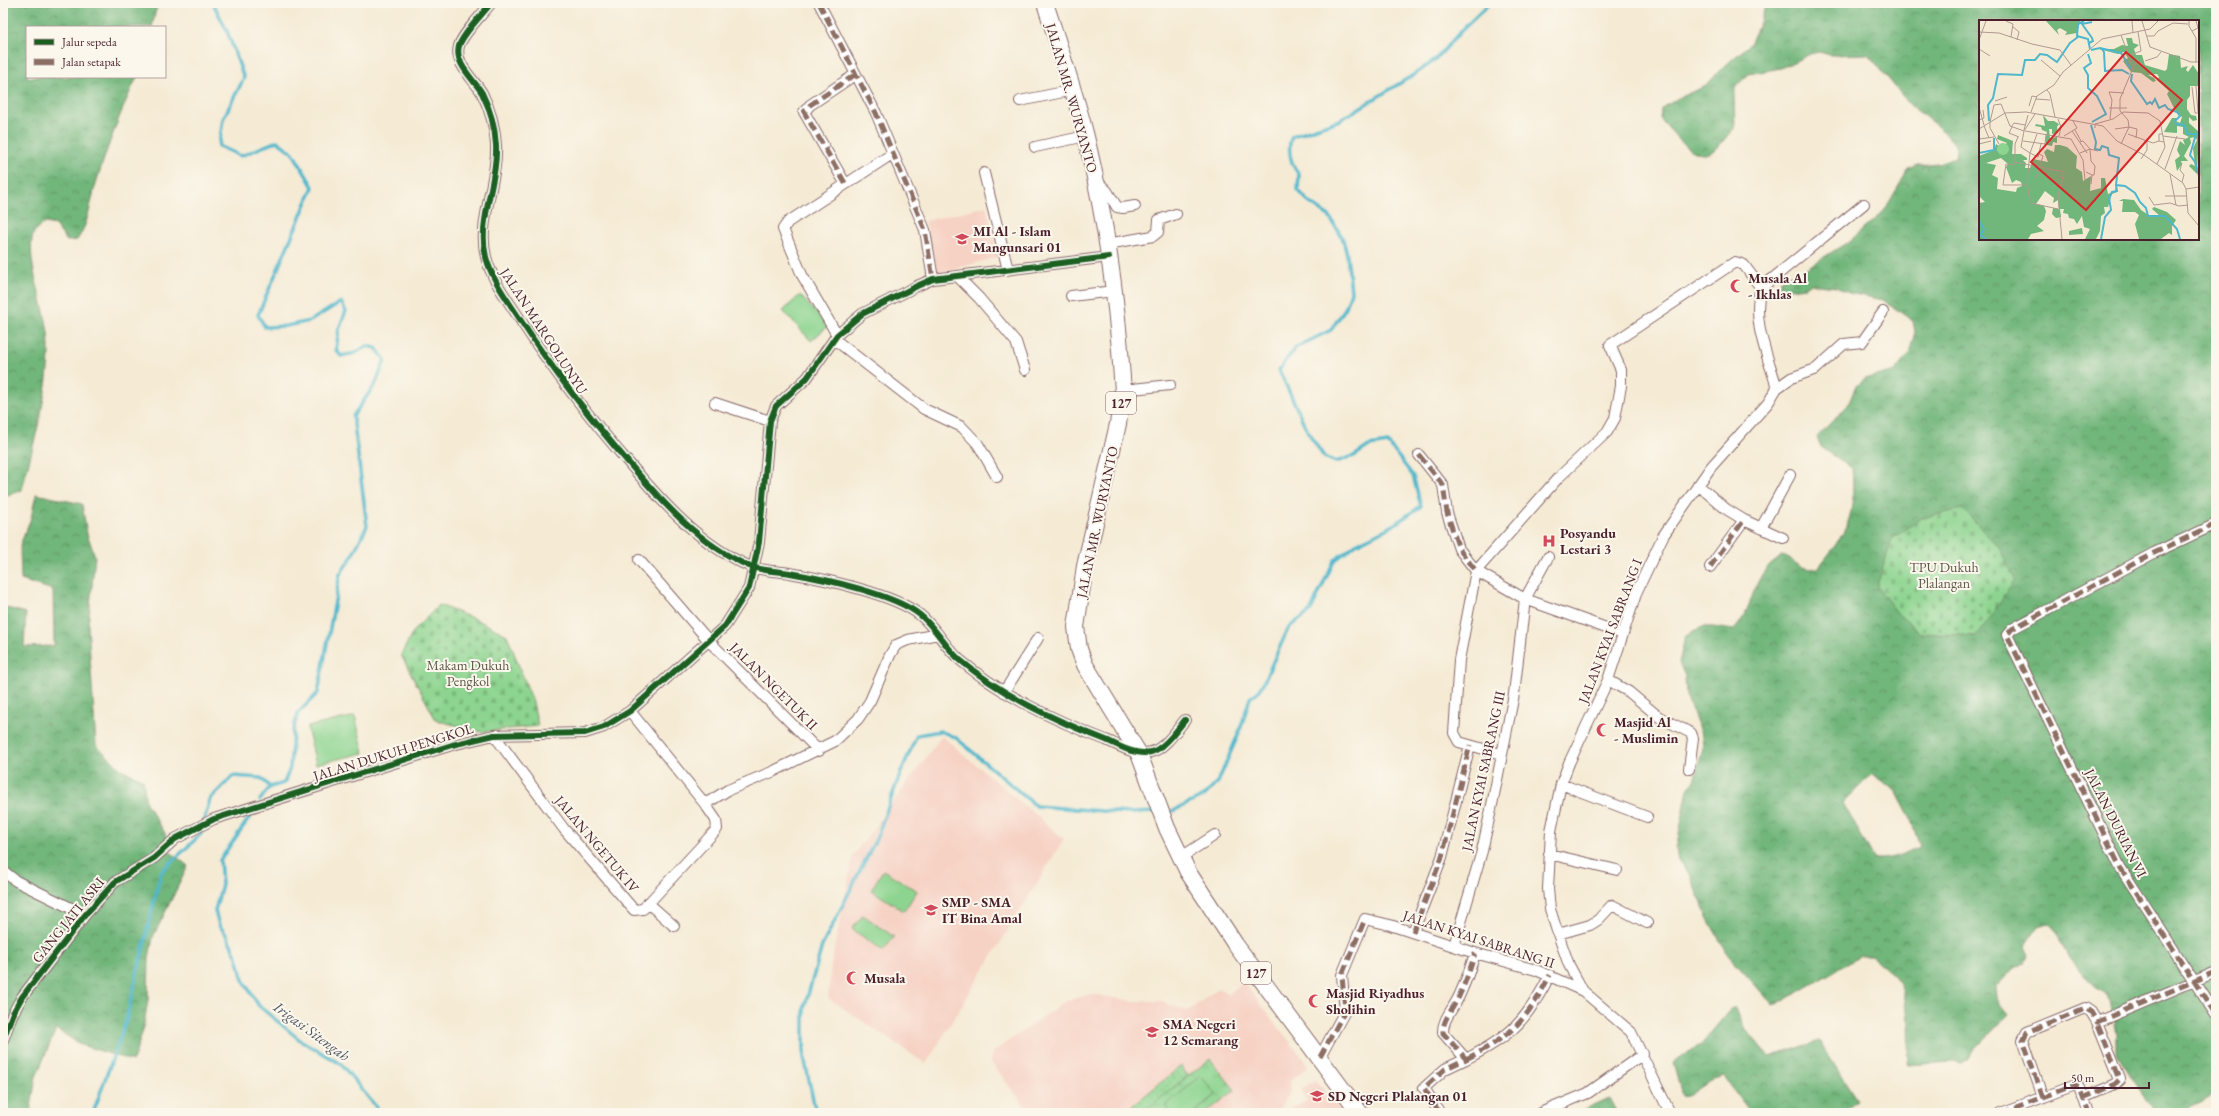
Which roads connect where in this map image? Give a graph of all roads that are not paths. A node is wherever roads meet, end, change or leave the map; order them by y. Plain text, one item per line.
1 (491, 3) edge
2 (819, 3) edge
3 (1045, 3) edge
4 (856, 74) junction
5 (1073, 90) junction
6 (1020, 101) dead end
7 (1086, 136) junction
8 (1035, 148) dead end
9 (892, 154) junction
10 (984, 173) dead end
11 (1096, 180) junction
12 (845, 183) junction
13 (1864, 204) dead end
14 (1135, 206) dead end
15 (1176, 214) dead end
16 (1108, 251) junction
17 (1008, 270) junction
18 (957, 276) junction
19 (933, 279) junction
20 (1761, 288) junction
21 (1114, 290) junction
22 (1071, 296) dead end
23 (1883, 312) dead end
24 (835, 337) junction
25 (1025, 370) dead end
26 (1170, 385) dead end
27 (1777, 388) junction
28 (1122, 390) junction
29 (715, 403) dead end
30 (770, 421) junction
31 (1419, 455) dead end
32 (1790, 475) dead end
33 (998, 477) dead end
34 (1698, 485) junction
35 (1744, 520) junction
36 (2216, 524) edge
37 (1761, 528) junction
38 (1783, 538) dead end
39 (1548, 557) dead end
40 (639, 560) dead end
41 (1710, 567) dead end
42 (753, 568) junction
43 (1476, 571) junction
44 (1525, 599) junction
45 (938, 634) junction
46 (1623, 634) junction
47 (1038, 638) dead end
48 (709, 641) junction
49 (1608, 680) junction
50 (1004, 692) junction
51 (630, 711) junction
52 (1185, 720) dead end
53 (494, 735) junction
54 (1470, 745) junction
55 (819, 751) junction
56 (1139, 754) junction
57 (1501, 754) junction
58 (1689, 769) dead end
59 (1561, 784) junction
60 (705, 804) junction
61 (1647, 817) dead end
62 (197, 827) joint
63 (1215, 835) dead end
64 (1549, 854) junction
65 (1180, 858) junction
66 (1617, 870) dead end
67 (3, 871) edge
68 (648, 903) junction
69 (85, 915) junction
70 (1647, 923) dead end
71 (674, 926) dead end
72 (1413, 932) junction
73 (1558, 934) junction
74 (1454, 946) junction
75 (1475, 953) junction
76 (2216, 972) edge
77 (1550, 975) junction
78 (2195, 981) junction
79 (1582, 991) junction
80 (2216, 1015) edge
81 (2097, 1022) junction
82 (3, 1040) edge
83 (1643, 1054) junction
84 (1320, 1056) junction
85 (1466, 1058) junction
86 (2043, 1097) junction
87 (2083, 1097) junction
88 (1438, 1110) dead end
89 (1360, 1113) edge
90 (1540, 1113) edge
91 (1670, 1113) edge
92 (2000, 1113) edge
93 (2089, 1113) edge

1 - 42 street, JALAN MARGOLUNYU
2 - 4 street
3 - 5 main road, JALAN MR. WURYANTO / 127
4 - 9 street
4 - 12 street
5 - 6 street
5 - 7 main road, JALAN MR. WURYANTO / 127
7 - 8 street
7 - 11 main road, JALAN MR. WURYANTO / 127
9 - 12 street
9 - 19 street
10 - 17 street
11 - 14 street
11 - 16 main road, JALAN MR. WURYANTO / 127
12 - 24 street
13 - 20 street
15 - 16 street, JALAN DUKUH PENGKOL
16 - 17 street, JALAN DUKUH PENGKOL
16 - 21 main road, JALAN MR. WURYANTO / 127
17 - 18 street, JALAN DUKUH PENGKOL
18 - 19 street, JALAN DUKUH PENGKOL
18 - 25 street
19 - 24 street, JALAN DUKUH PENGKOL
20 - 27 street
20 - 43 street
21 - 22 street
21 - 28 main road, JALAN MR. WURYANTO / 127
23 - 27 street, JALAN KYAI SABRANG I
24 - 30 street, JALAN DUKUH PENGKOL
24 - 33 street
26 - 28 street
27 - 34 street, JALAN KYAI SABRANG I
28 - 56 main road, JALAN MR. WURYANTO / 127
29 - 30 street
30 - 42 street, JALAN DUKUH PENGKOL
31 - 43 street
32 - 37 street
34 - 35 street
34 - 46 street, JALAN KYAI SABRANG I
35 - 37 street
35 - 41 street
36 - 78 street, JALAN DURIAN VI
37 - 38 street
39 - 44 street
40 - 48 street, JALAN NGETUK II
42 - 45 street, JALAN MARGOLUNYU
42 - 48 street, JALAN DUKUH PENGKOL
43 - 44 street
43 - 54 street
44 - 46 street
44 - 57 street, JALAN KYAI SABRANG III
45 - 50 street, JALAN MARGOLUNYU
45 - 55 street
46 - 49 street, JALAN KYAI SABRANG I
47 - 50 street
48 - 51 street, JALAN DUKUH PENGKOL
48 - 55 street, JALAN NGETUK II
49 - 58 street
49 - 59 street, JALAN KYAI SABRANG I
50 - 56 street, JALAN MARGOLUNYU
51 - 53 street, JALAN DUKUH PENGKOL
51 - 60 street
52 - 56 street
53 - 62 street, JALAN DUKUH PENGKOL
53 - 68 street, JALAN NGETUK IV
54 - 57 street
54 - 72 street
55 - 60 street
56 - 65 main road, JALAN MR. WURYANTO / 127
57 - 74 street, JALAN KYAI SABRANG III
59 - 61 street
59 - 64 street, JALAN KYAI SABRANG I
60 - 68 street, JALAN NGETUK IV
62 - 69 street, GANG JATI ASRI
63 - 65 street
64 - 66 street
64 - 73 street, JALAN KYAI SABRANG I
65 - 84 main road, JALAN MR. WURYANTO / 127
67 - 69 street
68 - 71 street
69 - 82 street, GANG JATI ASRI
70 - 73 street
72 - 74 street, JALAN KYAI SABRANG II
72 - 84 street, JALAN KYAI SABRANG II
73 - 79 street, JALAN KYAI SABRANG I
74 - 75 street, JALAN KYAI SABRANG II
75 - 77 street, JALAN KYAI SABRANG II
75 - 85 street
76 - 78 street
77 - 79 street, JALAN KYAI SABRANG II
77 - 85 street
78 - 80 street, JALAN DURIAN VI
78 - 81 street
79 - 83 street, JALAN KYAI SABRANG I
81 - 86 street
81 - 87 street
83 - 90 street
83 - 91 street
84 - 89 main road, JALAN MR. WURYANTO / 127
85 - 88 street
86 - 87 street
86 - 92 street
87 - 93 street

